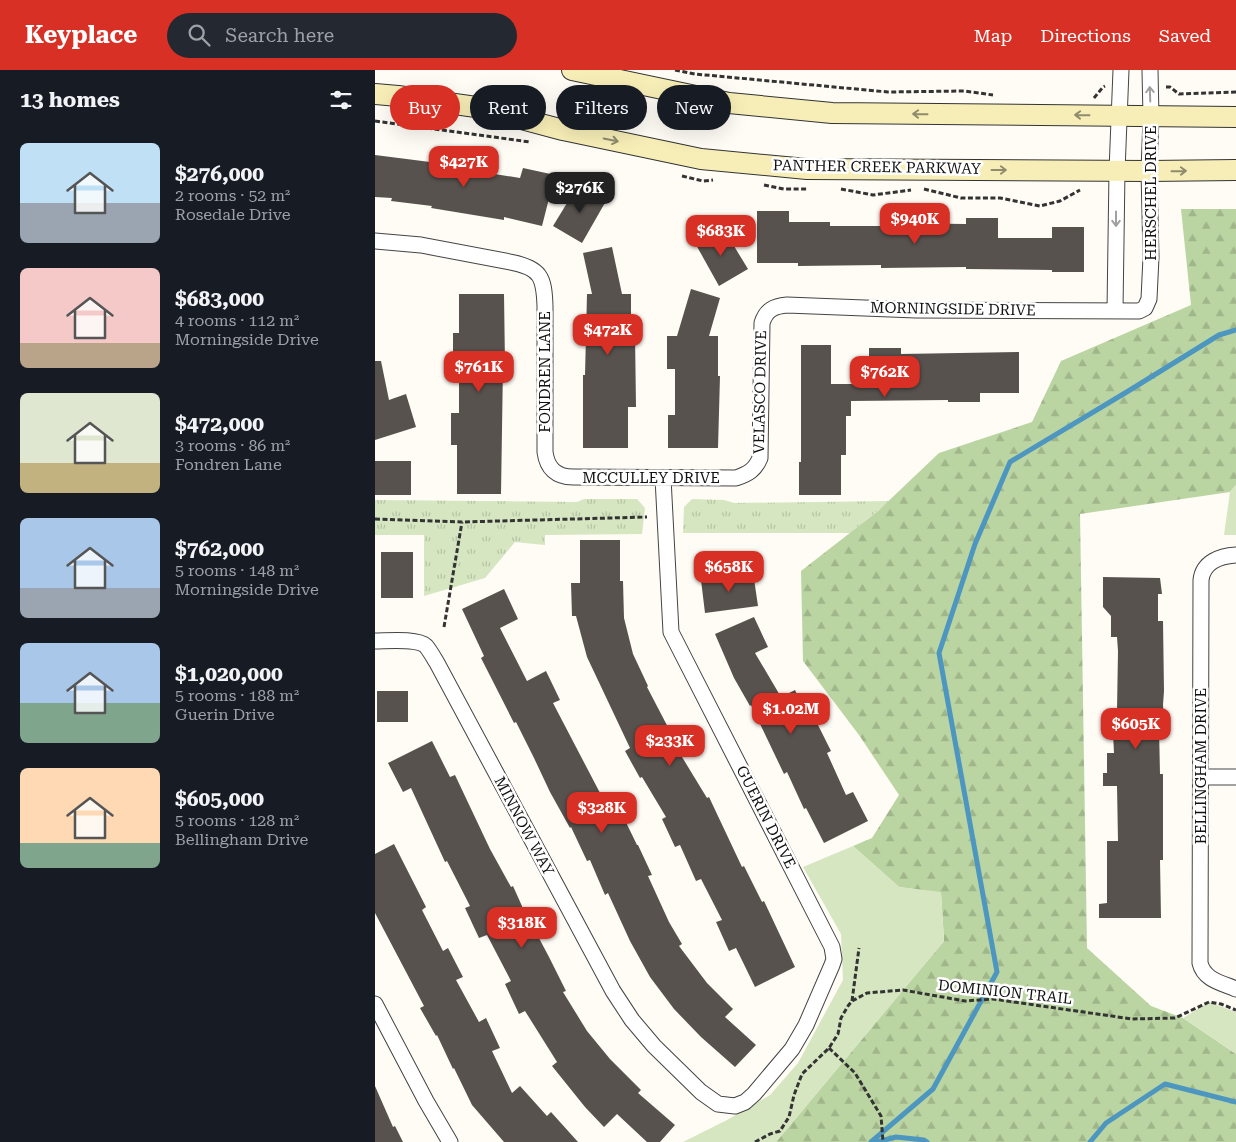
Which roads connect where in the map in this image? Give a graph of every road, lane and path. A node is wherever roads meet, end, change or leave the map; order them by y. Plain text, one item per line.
1 (572, 70) edge
2 (675, 70) edge
3 (1121, 70) edge
4 (1150, 70) edge
5 (1121, 85) junction
6 (1150, 87) junction
7 (1236, 92) edge
8 (375, 94) edge
9 (1001, 96) dead end
10 (1085, 98) dead end
11 (1120, 116) junction
12 (1151, 117) junction
13 (1236, 117) edge
14 (1117, 170) junction
15 (1236, 170) edge
16 (1149, 171) junction
17 (375, 240) edge
18 (1115, 310) junction
19 (768, 311) joint
20 (1139, 311) joint
21 (551, 469) joint
22 (751, 472) joint
23 (663, 478) junction
24 (647, 517) dead end
25 (375, 519) edge
26 (462, 522) junction
27 (1236, 555) edge
28 (444, 627) dead end
29 (375, 641) edge
30 (1201, 777) junction
31 (1236, 777) edge
32 (859, 948) dead end
33 (1236, 989) edge
34 (852, 1001) junction
35 (375, 1004) edge
36 (1236, 1010) edge
37 (829, 1048) junction
38 (729, 1107) joint
39 (450, 1142) edge
40 (755, 1142) edge
41 (883, 1142) edge

11 -> 1 main road
2 - 9 path
3 - 5 street
4 - 6 street, HERSCHEL DRIVE
5 - 10 path
5 - 11 street
6 - 7 path
12 -> 6 street, HERSCHEL DRIVE
8 -> 14 main road, PANTHER CREEK PARKWAY
11 - 12 main road
11 - 14 street
12 - 13 main road
12 - 16 street, HERSCHEL DRIVE
14 - 16 main road, PANTHER CREEK PARKWAY
14 -> 18 street
16 -> 15 main road, PANTHER CREEK PARKWAY
16 - 20 street, HERSCHEL DRIVE
17 - 21 street, FONDREN LANE
18 - 19 street, MORNINGSIDE DRIVE
18 - 20 street, MORNINGSIDE DRIVE
19 - 22 street, VELASCO DRIVE
21 - 23 street, MCCULLEY DRIVE
22 - 23 street, MCCULLEY DRIVE
23 - 38 street, GUERIN DRIVE
24 - 26 path
25 - 26 path
26 - 28 path
27 - 30 street, BELLINGHAM DRIVE
29 - 38 street, MINNOW WAY
30 - 31 street
30 - 33 street, BELLINGHAM DRIVE
32 - 34 path
34 - 36 path, DOMINION TRAIL
34 - 37 path
35 - 39 street
37 - 40 path
37 - 41 path

